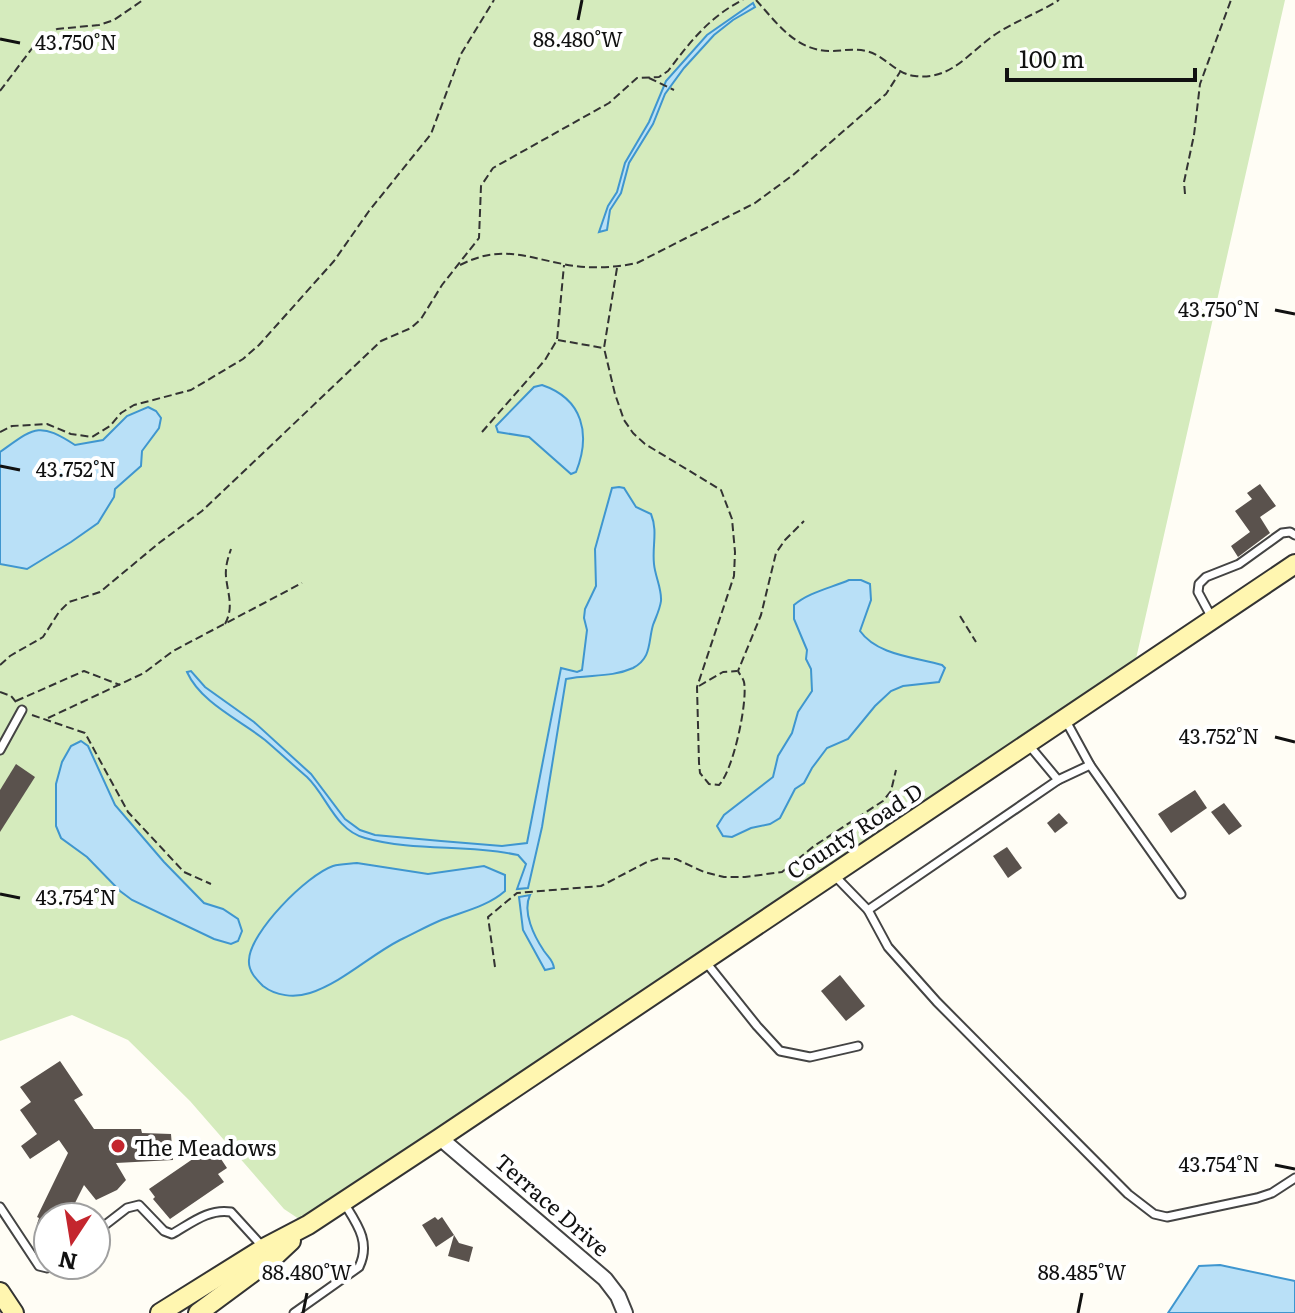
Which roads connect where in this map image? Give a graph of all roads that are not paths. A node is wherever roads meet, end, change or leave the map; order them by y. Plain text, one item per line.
1 (1295, 535) edge
2 (1295, 564) edge
3 (1213, 619) junction
4 (22, 710) road end
5 (1065, 719) junction
6 (1028, 744) junction
7 (0, 750) edge
8 (1090, 765) junction
9 (1058, 780) junction
10 (832, 873) junction
11 (1181, 894) dead end
12 (868, 910) junction
13 (704, 959) junction
14 (858, 1046) dead end
15 (440, 1138) junction
16 (1295, 1178) edge
17 (343, 1201) junction
18 (2, 1213) edge
19 (112, 1220) edge
20 (308, 1225) junction
21 (264, 1248) junction
22 (32, 1256) edge
23 (0, 1292) edge
24 (14, 1313) edge
25 (160, 1313) edge
26 (198, 1313) edge
27 (294, 1313) edge
28 (625, 1313) edge

1 - 3 lane
2 - 3 main road, County Road D
3 - 5 main road, County Road D
4 - 7 lane
5 - 6 main road, County Road D
5 - 8 lane
6 - 9 lane
6 - 10 main road, County Road D
8 - 9 lane
8 - 11 lane
9 - 12 lane
10 - 12 lane
10 - 13 main road, County Road D
12 - 16 lane
13 - 14 lane
13 - 15 main road, County Road D
15 - 17 main road, County Road D
15 - 28 street, Terrace Drive
17 - 20 main road, County Road D
17 - 27 lane
18 - 22 lane
19 - 21 lane
20 - 21 main road
20 - 26 main road
21 - 25 main road
23 - 24 main road

